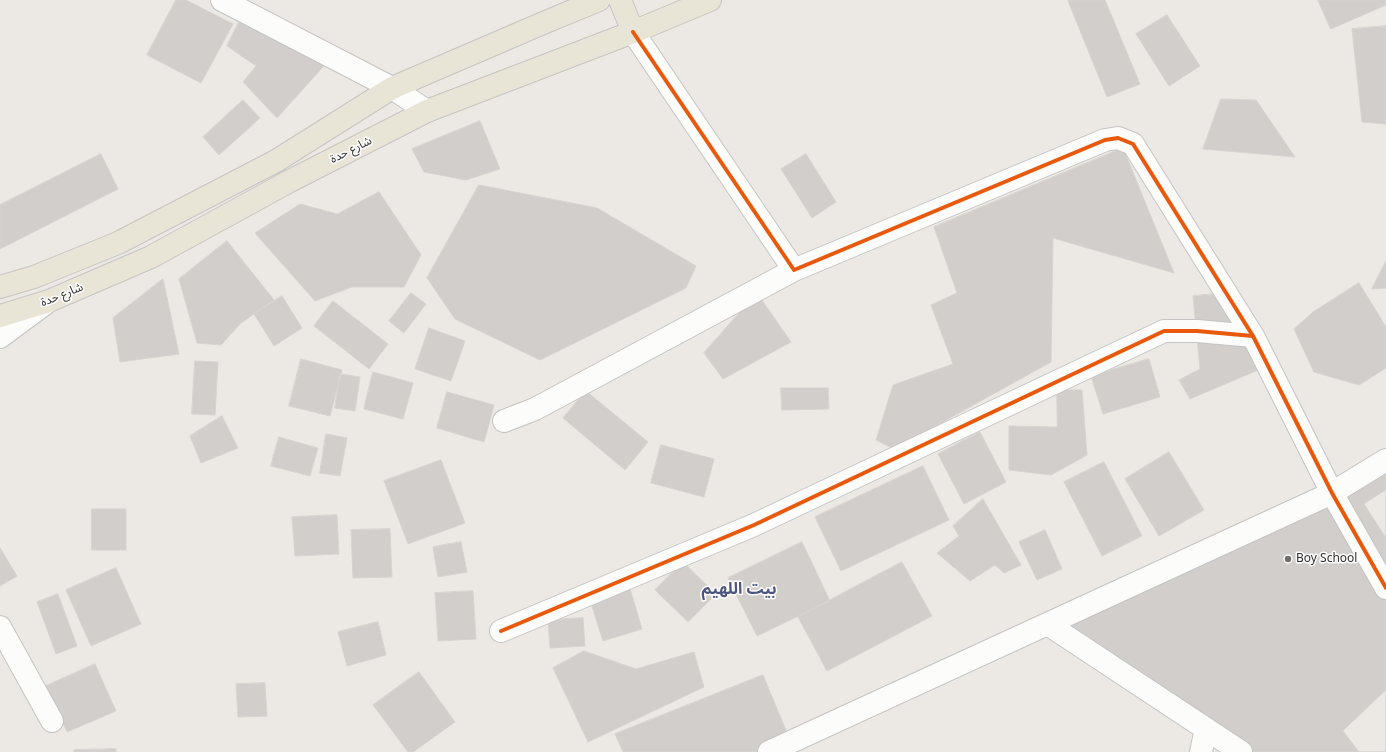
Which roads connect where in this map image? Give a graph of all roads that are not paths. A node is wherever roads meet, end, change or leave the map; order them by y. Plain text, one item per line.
1 (224, 0) edge
2 (599, 0) edge
3 (620, 0) edge
4 (710, 0) edge
5 (634, 32) junction
6 (392, 88) junction
7 (427, 111) junction
8 (139, 232) junction
9 (151, 257) junction
10 (794, 270) junction
11 (0, 287) edge
12 (49, 301) junction
13 (0, 316) edge
14 (1254, 336) junction
15 (0, 337) edge
16 (504, 421) dead end
17 (1386, 460) edge
18 (1332, 493) junction
19 (1386, 588) edge
20 (1048, 625) junction
21 (0, 627) edge
22 (501, 631) dead end
23 (52, 721) dead end
24 (1206, 729) junction
25 (769, 752) edge
26 (1200, 752) edge
27 (1241, 752) edge

1 - 6 street
2 - 6 main road
3 - 5 main road
4 - 5 main road, شارع حدة
5 - 7 main road, شارع حدة
5 - 10 street
6 - 7 street
6 - 8 main road
7 - 9 main road, شارع حدة
8 - 9 main road
8 - 11 main road
9 - 12 main road, شارع حدة
10 - 14 street
10 - 16 street
12 - 13 main road, شارع حدة
12 - 15 street
14 - 18 street
14 - 22 street
17 - 18 street
18 - 19 street
18 - 20 street
20 - 24 street
20 - 25 street
21 - 23 street
24 - 26 street
24 - 27 street

